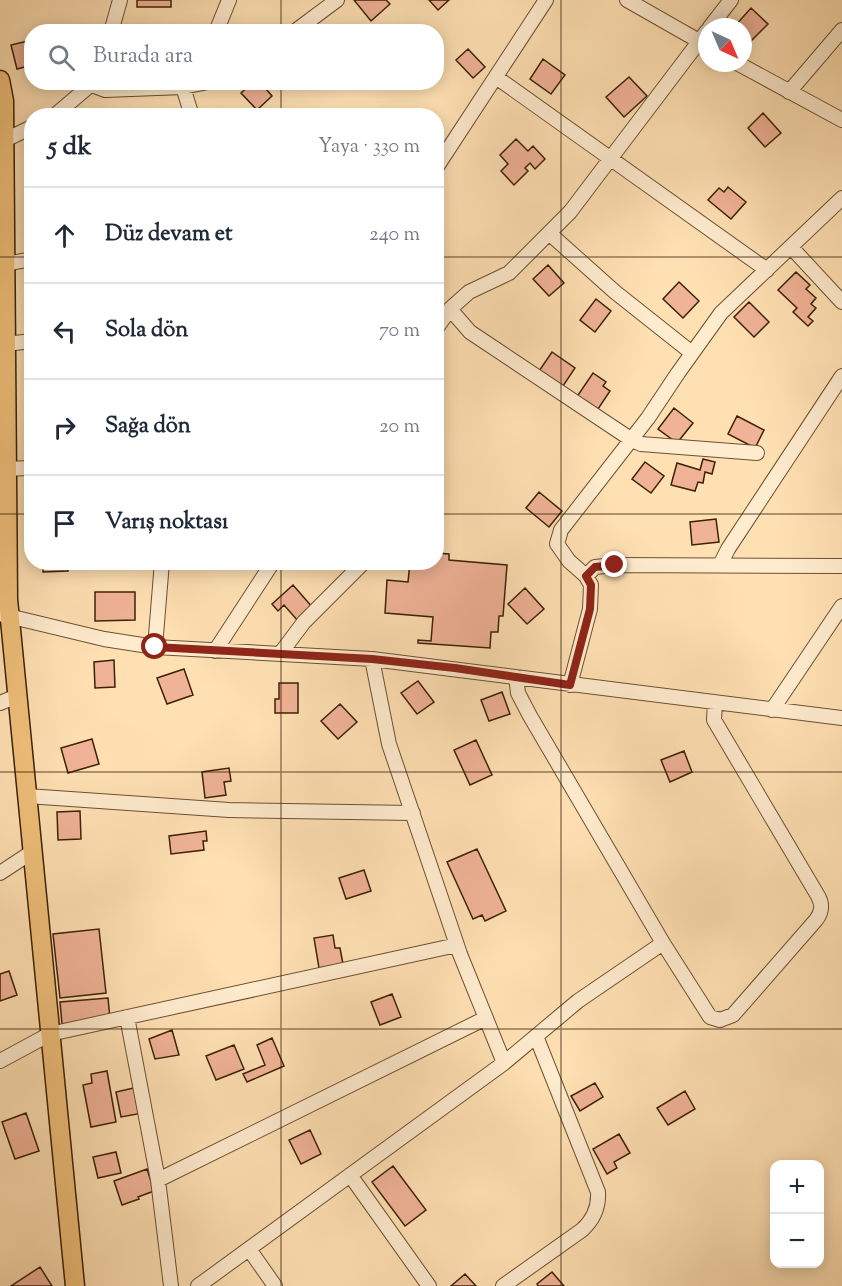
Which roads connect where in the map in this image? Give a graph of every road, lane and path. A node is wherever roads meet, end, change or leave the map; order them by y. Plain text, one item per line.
1 (120, 0) edge
2 (229, 0) edge
3 (337, 0) edge
4 (546, 0) edge
5 (627, 0) edge
6 (731, 0) edge
7 (717, 18) edge
8 (113, 24) edge
9 (219, 24) edge
10 (305, 24) edge
11 (842, 30) edge
12 (698, 37) edge
13 (698, 48) edge
14 (752, 71) edge
15 (496, 77) junction
16 (0, 80) edge
17 (86, 90) edge
18 (184, 90) edge
19 (789, 92) junction
20 (64, 108) edge
21 (190, 108) edge
22 (842, 120) edge
23 (24, 130) edge
24 (2, 140) edge
25 (444, 156) edge
26 (610, 159) junction
27 (842, 198) edge
28 (2, 208) edge
29 (549, 234) junction
30 (791, 247) junction
31 (24, 261) edge
32 (6, 264) junction
33 (766, 270) junction
34 (842, 303) edge
35 (450, 309) junction
36 (444, 317) edge
37 (24, 342) edge
38 (6, 344) junction
39 (692, 353) junction
40 (842, 376) edge
41 (632, 440) junction
42 (757, 453) dead end
43 (4, 468) edge
44 (24, 468) edge
45 (720, 565) junction
46 (842, 566) edge
47 (161, 570) edge
48 (268, 570) edge
49 (356, 570) edge
50 (586, 576) junction
51 (842, 606) edge
52 (5, 615) edge
53 (155, 647) junction
54 (215, 651) junction
55 (280, 654) junction
56 (372, 659) junction
57 (516, 677) junction
58 (570, 685) junction
59 (17, 696) junction
60 (715, 703) junction
61 (0, 704) edge
62 (772, 710) junction
63 (842, 718) edge
64 (27, 796) junction
65 (412, 813) junction
66 (32, 852) junction
67 (0, 873) edge
68 (663, 943) junction
69 (457, 945) junction
70 (127, 1017) junction
71 (486, 1018) junction
72 (50, 1034) junction
73 (536, 1036) junction
74 (0, 1061) edge
75 (504, 1063) junction
76 (350, 1175) junction
77 (158, 1180) junction
78 (249, 1249) junction
79 (75, 1286) edge
80 (171, 1286) edge
81 (198, 1286) edge
82 (275, 1286) edge
83 (429, 1286) edge
84 (503, 1286) edge

1 - 8 street
2 - 9 street
3 - 10 street
4 - 15 street
5 - 12 street
6 - 7 street
11 - 19 street
13 - 26 street
14 - 19 street
15 - 25 street
15 - 26 street
16 - 24 main road
17 - 20 street
18 - 21 street
19 - 22 street
23 - 24 street
24 - 28 main road
26 - 29 street
26 - 33 street
27 - 30 street
28 - 32 main road
29 - 35 street
29 - 39 street
30 - 33 street
30 - 34 street
31 - 32 street
32 - 38 main road
33 - 39 street
35 - 36 street
35 - 41 street
37 - 38 street
38 - 43 main road
39 - 41 street
40 - 45 street
41 - 42 street
41 - 50 street
43 - 44 street
43 - 52 main road
45 - 46 street
45 - 50 street
47 - 53 street
48 - 54 street
49 - 55 street
50 - 58 street
51 - 62 street
52 - 53 street
52 - 59 main road
53 - 54 street
54 - 55 street
55 - 56 street
56 - 57 street
56 - 65 street
57 - 58 street
57 - 68 street
58 - 60 street
59 - 61 street
59 - 64 main road
60 - 62 street
60 - 68 street
62 - 63 street
64 - 65 street
64 - 66 main road
65 - 69 street
66 - 67 street
66 - 72 main road
68 - 73 street
69 - 70 street
69 - 71 street
70 - 72 street
70 - 77 street
71 - 75 street
71 - 77 street
72 - 74 street
72 - 79 main road
73 - 75 street
73 - 84 street
75 - 76 street
76 - 78 street
76 - 83 street
77 - 80 street
78 - 81 street
78 - 82 street

